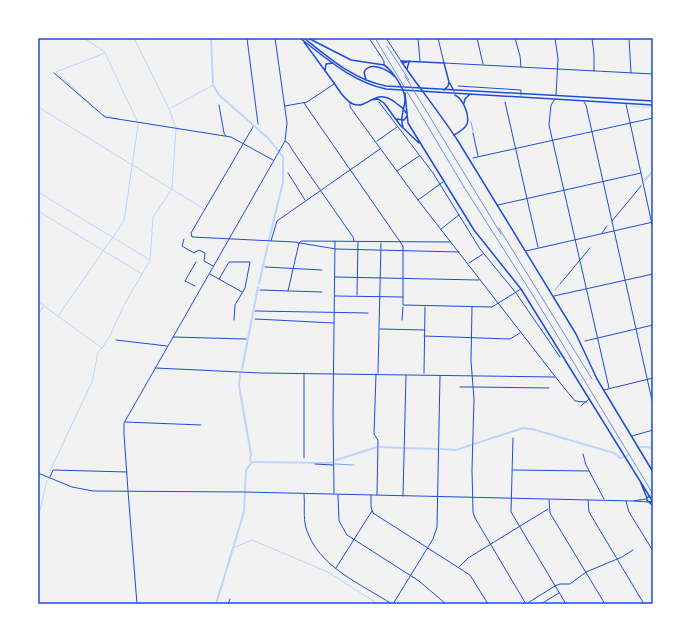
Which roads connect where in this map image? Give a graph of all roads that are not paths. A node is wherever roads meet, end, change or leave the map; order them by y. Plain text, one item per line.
1 (247, 38) edge
2 (275, 38) edge
3 (300, 38) edge
4 (308, 38) edge
5 (369, 38) edge
6 (386, 38) edge
7 (418, 38) edge
8 (438, 38) edge
9 (477, 38) edge
10 (516, 38) edge
11 (555, 38) edge
12 (592, 38) edge
13 (629, 38) edge
14 (304, 39) edge
15 (410, 61) junction
16 (420, 61) junction
17 (402, 62) junction
18 (333, 63) junction
19 (444, 63) junction
20 (483, 65) junction
21 (384, 66) junction
22 (521, 67) junction
23 (407, 69) junction
24 (557, 69) junction
25 (594, 71) junction
26 (326, 72) junction
27 (54, 73) dead end
28 (631, 73) junction
29 (653, 74) edge
30 (394, 76) junction
31 (366, 80) junction
32 (449, 82) junction
33 (334, 83) junction
34 (458, 86) dead end
35 (494, 88) junction
36 (443, 90) junction
37 (454, 91) junction
38 (405, 93) junction
39 (494, 93) junction
40 (454, 94) junction
41 (469, 95) junction
42 (521, 95) junction
43 (556, 96) junction
44 (549, 99) junction
45 (555, 99) junction
46 (369, 100) junction
47 (583, 101) junction
48 (589, 101) junction
49 (350, 102) junction
50 (379, 102) dead end
51 (405, 102) junction
52 (505, 102) dead end
53 (653, 102) edge
54 (304, 103) junction
55 (626, 103) junction
56 (219, 105) dead end
57 (399, 105) junction
58 (464, 105) junction
59 (552, 105) junction
60 (586, 105) junction
61 (653, 105) edge
62 (284, 106) junction
63 (403, 109) junction
64 (407, 115) junction
65 (394, 116) junction
66 (653, 118) edge
67 (401, 121) junction
68 (470, 122) dead end
69 (630, 123) junction
70 (258, 124) dead end
71 (253, 126) dead end
72 (398, 126) junction
73 (404, 129) junction
74 (591, 132) junction
75 (473, 133) joint
76 (454, 135) junction
77 (226, 136) junction
78 (285, 140) junction
79 (553, 140) junction
80 (376, 142) junction
81 (242, 143) junction
82 (423, 147) junction
83 (380, 148) junction
84 (516, 148) junction
85 (419, 156) junction
86 (478, 157) junction
87 (473, 158) dead end
88 (273, 161) junction
89 (350, 169) junction
90 (653, 171) edge
91 (397, 172) junction
92 (288, 173) dead end
93 (641, 173) junction
94 (444, 181) junction
95 (602, 181) junction
96 (644, 181) dead end
97 (440, 184) junction
98 (641, 186) dead end
99 (320, 190) junction
100 (564, 190) junction
101 (527, 198) junction
102 (306, 200) junction
103 (418, 200) junction
104 (497, 205) junction
105 (459, 215) junction
106 (611, 221) junction
107 (652, 222) edge
108 (607, 226) dead end
109 (441, 229) junction
110 (653, 229) edge
111 (614, 231) junction
112 (601, 234) junction
113 (184, 238) dead end
114 (229, 239) junction
115 (576, 239) junction
116 (335, 241) junction
117 (354, 241) junction
118 (270, 242) junction
119 (358, 242) junction
120 (381, 242) junction
121 (401, 242) junction
122 (451, 242) junction
123 (299, 243) junction
124 (538, 247) junction
125 (590, 248) dead end
126 (335, 249) junction
127 (358, 250) junction
128 (381, 250) junction
129 (404, 251) junction
130 (459, 252) junction
131 (525, 252) junction
132 (484, 254) junction
133 (580, 260) junction
134 (196, 262) dead end
135 (468, 264) junction
136 (213, 266) junction
137 (265, 267) dead end
138 (293, 267) junction
139 (322, 270) dead end
140 (209, 273) junction
141 (653, 274) edge
142 (334, 277) junction
143 (357, 278) junction
144 (380, 278) junction
145 (219, 279) junction
146 (403, 279) junction
147 (480, 279) junction
148 (625, 280) junction
149 (560, 284) joint
150 (195, 286) dead end
151 (587, 288) junction
152 (521, 289) junction
153 (260, 290) dead end
154 (555, 290) dead end
155 (288, 291) junction
156 (242, 292) junction
157 (322, 292) dead end
158 (516, 293) junction
159 (334, 296) junction
160 (357, 296) junction
161 (380, 296) junction
162 (403, 297) junction
163 (553, 297) junction
164 (499, 304) junction
165 (403, 305) junction
166 (425, 306) junction
167 (472, 307) junction
168 (255, 311) dead end
169 (334, 312) junction
170 (368, 313) dead end
171 (234, 320) dead end
172 (255, 320) dead end
173 (402, 320) dead end
174 (334, 323) junction
175 (653, 325) edge
176 (380, 329) junction
177 (636, 329) junction
178 (424, 330) junction
179 (521, 333) junction
180 (424, 336) junction
181 (173, 337) junction
182 (471, 337) junction
183 (598, 338) junction
184 (246, 339) dead end
185 (116, 340) dead end
186 (585, 341) dead end
187 (167, 346) junction
188 (560, 357) dead end
189 (155, 368) junction
190 (304, 372) junction
191 (333, 373) junction
192 (377, 374) junction
193 (406, 374) junction
194 (424, 375) junction
195 (440, 375) junction
196 (471, 376) junction
197 (555, 377) junction
198 (653, 378) edge
199 (647, 379) junction
200 (460, 386) dead end
201 (473, 387) junction
202 (549, 388) dead end
203 (609, 388) junction
204 (603, 390) junction
205 (590, 399) junction
206 (586, 402) junction
207 (653, 405) edge
208 (580, 406) dead end
209 (125, 422) junction
210 (201, 425) dead end
211 (653, 430) edge
212 (632, 436) junction
213 (513, 438) dead end
214 (583, 454) dead end
215 (304, 458) dead end
216 (315, 464) dead end
217 (334, 464) junction
218 (354, 465) dead end
219 (512, 470) junction
220 (589, 471) junction
221 (127, 472) junction
222 (653, 472) edge
223 (38, 473) edge
224 (636, 474) junction
225 (50, 477) junction
226 (128, 490) junction
227 (304, 494) junction
228 (334, 494) junction
229 (338, 494) junction
230 (371, 495) junction
231 (377, 495) junction
232 (403, 496) junction
233 (438, 496) junction
234 (650, 496) junction
235 (474, 497) junction
236 (511, 498) junction
237 (646, 498) junction
238 (549, 499) junction
239 (588, 500) junction
240 (604, 500) junction
241 (626, 500) junction
242 (641, 501) junction
243 (653, 501) edge
244 (649, 502) junction
245 (653, 506) edge
246 (549, 509) junction
247 (372, 511) junction
248 (519, 527) junction
249 (354, 540) junction
250 (491, 544) junction
251 (428, 548) junction
252 (633, 550) dead end
253 (653, 552) edge
254 (617, 559) junction
255 (336, 568) junction
256 (459, 568) junction
257 (586, 572) junction
258 (410, 576) junction
259 (555, 586) junction
260 (559, 593) junction
261 (230, 598) dead end
262 (137, 604) edge
263 (228, 604) edge
264 (392, 604) edge
265 (446, 604) edge
266 (488, 604) edge
267 (526, 604) edge
268 (541, 604) edge
269 (566, 604) edge
270 (605, 604) edge
271 (644, 604) edge

1 - 70 street
2 - 62 street
3 - 14 main road
4 - 21 main road
5 - 21 street
6 - 17 street
7 - 16 street
8 - 19 street
9 - 20 street
10 - 22 street
11 - 24 street
12 - 25 street
13 - 28 street
14 - 18 main road
14 - 26 main road
14 - 31 main road
15 - 16 main road
15 - 17 main road
15 - 23 main road
16 - 19 main road
17 - 23 main road
18 - 26 main road
18 - 40 main road
19 - 20 street
19 - 32 main road
20 - 22 street
21 - 30 main road
22 - 24 street
23 - 76 main road
24 - 25 street
24 - 43 street
25 - 28 street
26 - 33 main road
27 - 77 street
28 - 29 street
30 - 31 main road
30 - 38 main road
31 - 36 main road
32 - 36 main road
32 - 37 main road
33 - 49 main road
33 - 54 street
34 - 35 street
35 - 39 street
35 - 42 street
36 - 37 main road
37 - 39 main road
38 - 51 main road
38 - 64 main road
39 - 42 main road
40 - 41 main road
40 - 58 main road
41 - 44 main road
41 - 58 main road
42 - 43 main road
43 - 53 main road
44 - 45 main road
44 - 59 street
45 - 47 main road
45 - 59 street
46 - 49 main road
46 - 57 main road
46 - 65 main road
47 - 48 main road
47 - 60 street
48 - 55 main road
48 - 60 street
49 - 80 street
50 - 72 street
51 - 57 main road
51 - 63 main road
52 - 84 street
54 - 62 street
54 - 89 street
55 - 61 main road
55 - 69 street
56 - 77 street
57 - 63 main road
58 - 76 main road
59 - 79 street
60 - 74 street
62 - 78 street
63 - 64 main road
63 - 67 main road
64 - 67 main road
64 - 82 main road
65 - 67 main road
65 - 73 main road
66 - 69 street
67 - 73 main road
68 - 75 lane
69 - 74 street
69 - 93 street
71 - 81 street
72 - 80 street
72 - 85 street
73 - 82 main road
74 - 79 street
74 - 95 street
75 - 86 street
76 - 104 main road
77 - 81 street
78 - 88 street
78 - 99 street
79 - 84 street
79 - 100 street
80 - 83 street
81 - 88 street
81 - 114 street
82 - 94 main road
83 - 89 street
83 - 91 street
84 - 86 street
84 - 101 street
85 - 91 street
85 - 97 street
86 - 87 street
88 - 114 street
89 - 99 street
89 - 121 street
90 - 96 lane
91 - 103 street
92 - 102 street
93 - 95 street
93 - 107 street
94 - 97 street
94 - 152 main road
95 - 100 street
95 - 106 street
97 - 103 street
97 - 105 street
98 - 106 street
99 - 102 street
99 - 117 street
100 - 101 street
100 - 115 street
101 - 104 street
101 - 124 street
102 - 118 street
103 - 109 street
104 - 131 main road
105 - 109 street
105 - 132 street
106 - 111 street
107 - 110 street
107 - 111 street
108 - 112 street
109 - 122 street
111 - 112 street
111 - 148 street
112 - 115 street
113 - 136 street
114 - 118 street
114 - 136 street
115 - 124 street
115 - 133 street
116 - 117 street
116 - 123 street
116 - 126 street
117 - 119 street
118 - 123 street
119 - 120 street
119 - 127 street
120 - 121 street
120 - 128 street
121 - 122 street
121 - 129 street
122 - 130 street
123 - 126 street
123 - 138 street
124 - 131 street
125 - 133 street
126 - 127 street
126 - 142 street
127 - 128 street
127 - 143 street
128 - 129 street
128 - 144 street
129 - 130 street
129 - 146 street
130 - 135 street
131 - 163 main road
132 - 135 street
132 - 158 street
133 - 149 street
133 - 151 street
134 - 150 street
135 - 147 street
136 - 140 street
137 - 138 street
138 - 139 street
138 - 155 street
140 - 145 street
140 - 181 street
141 - 148 street
142 - 143 street
142 - 159 street
143 - 144 street
143 - 160 street
144 - 146 street
144 - 161 street
145 - 156 street
145 - 156 street
146 - 147 street
146 - 162 street
147 - 164 street
148 - 151 street
148 - 177 street
149 - 154 lane
151 - 163 street
151 - 183 street
152 - 158 street
152 - 205 main road
153 - 155 street
155 - 157 street
156 - 171 street
158 - 164 street
158 - 188 street
159 - 160 street
159 - 169 street
160 - 161 street
161 - 162 street
161 - 176 street
162 - 165 street
163 - 204 main road
164 - 167 street
164 - 179 street
165 - 166 street
165 - 173 street
166 - 167 street
166 - 178 street
167 - 182 street
168 - 169 street
169 - 170 street
169 - 174 street
172 - 174 street
174 - 191 street
175 - 177 street
176 - 178 street
176 - 192 street
177 - 183 street
177 - 199 street
178 - 180 street
179 - 182 street
179 - 197 street
180 - 182 street
180 - 194 street
181 - 184 street
181 - 187 street
182 - 196 street
183 - 186 street
183 - 203 street
185 - 187 street
187 - 189 street
189 - 190 street
189 - 209 street
190 - 191 street
190 - 215 street
191 - 192 street
191 - 217 street
192 - 193 street
192 - 231 street
193 - 194 street
193 - 232 street
194 - 195 street
195 - 196 street
195 - 233 street
196 - 197 street
196 - 201 street
197 - 206 street
198 - 199 street
199 - 203 street
199 - 207 street
200 - 201 street
201 - 202 street
201 - 235 street
203 - 204 street
204 - 212 main road
205 - 206 street
205 - 224 main road
206 - 208 street
209 - 210 street
209 - 221 street
211 - 212 street
212 - 222 main road
213 - 219 street
214 - 220 street
216 - 217 street
217 - 218 lane
217 - 228 street
219 - 220 street
219 - 236 street
220 - 240 street
221 - 225 street
221 - 226 street
223 - 225 street
224 - 234 main road
224 - 237 main road
225 - 226 street
226 - 227 street
226 - 262 street
227 - 228 street
227 - 255 street
228 - 229 street
229 - 230 street
229 - 249 street
230 - 231 street
230 - 247 street
231 - 232 street
232 - 233 street
233 - 235 street
233 - 251 street
234 - 237 main road
234 - 243 main road
235 - 236 street
235 - 250 street
236 - 238 street
236 - 248 street
237 - 242 street
237 - 244 main road
238 - 239 street
238 - 246 street
239 - 240 street
239 - 254 street
240 - 241 street
241 - 242 street
241 - 253 street
242 - 244 street
243 - 244 main road
244 - 245 main road
246 - 248 street
246 - 257 street
247 - 249 street
247 - 251 street
248 - 250 street
248 - 259 street
249 - 255 street
249 - 258 street
250 - 256 street
250 - 267 street
251 - 256 street
251 - 258 street
252 - 254 street
254 - 257 street
254 - 271 street
255 - 264 street
256 - 266 street
257 - 259 street
257 - 270 street
258 - 264 street
258 - 265 street
259 - 260 street
259 - 267 street
260 - 268 street
260 - 269 street
261 - 263 street

